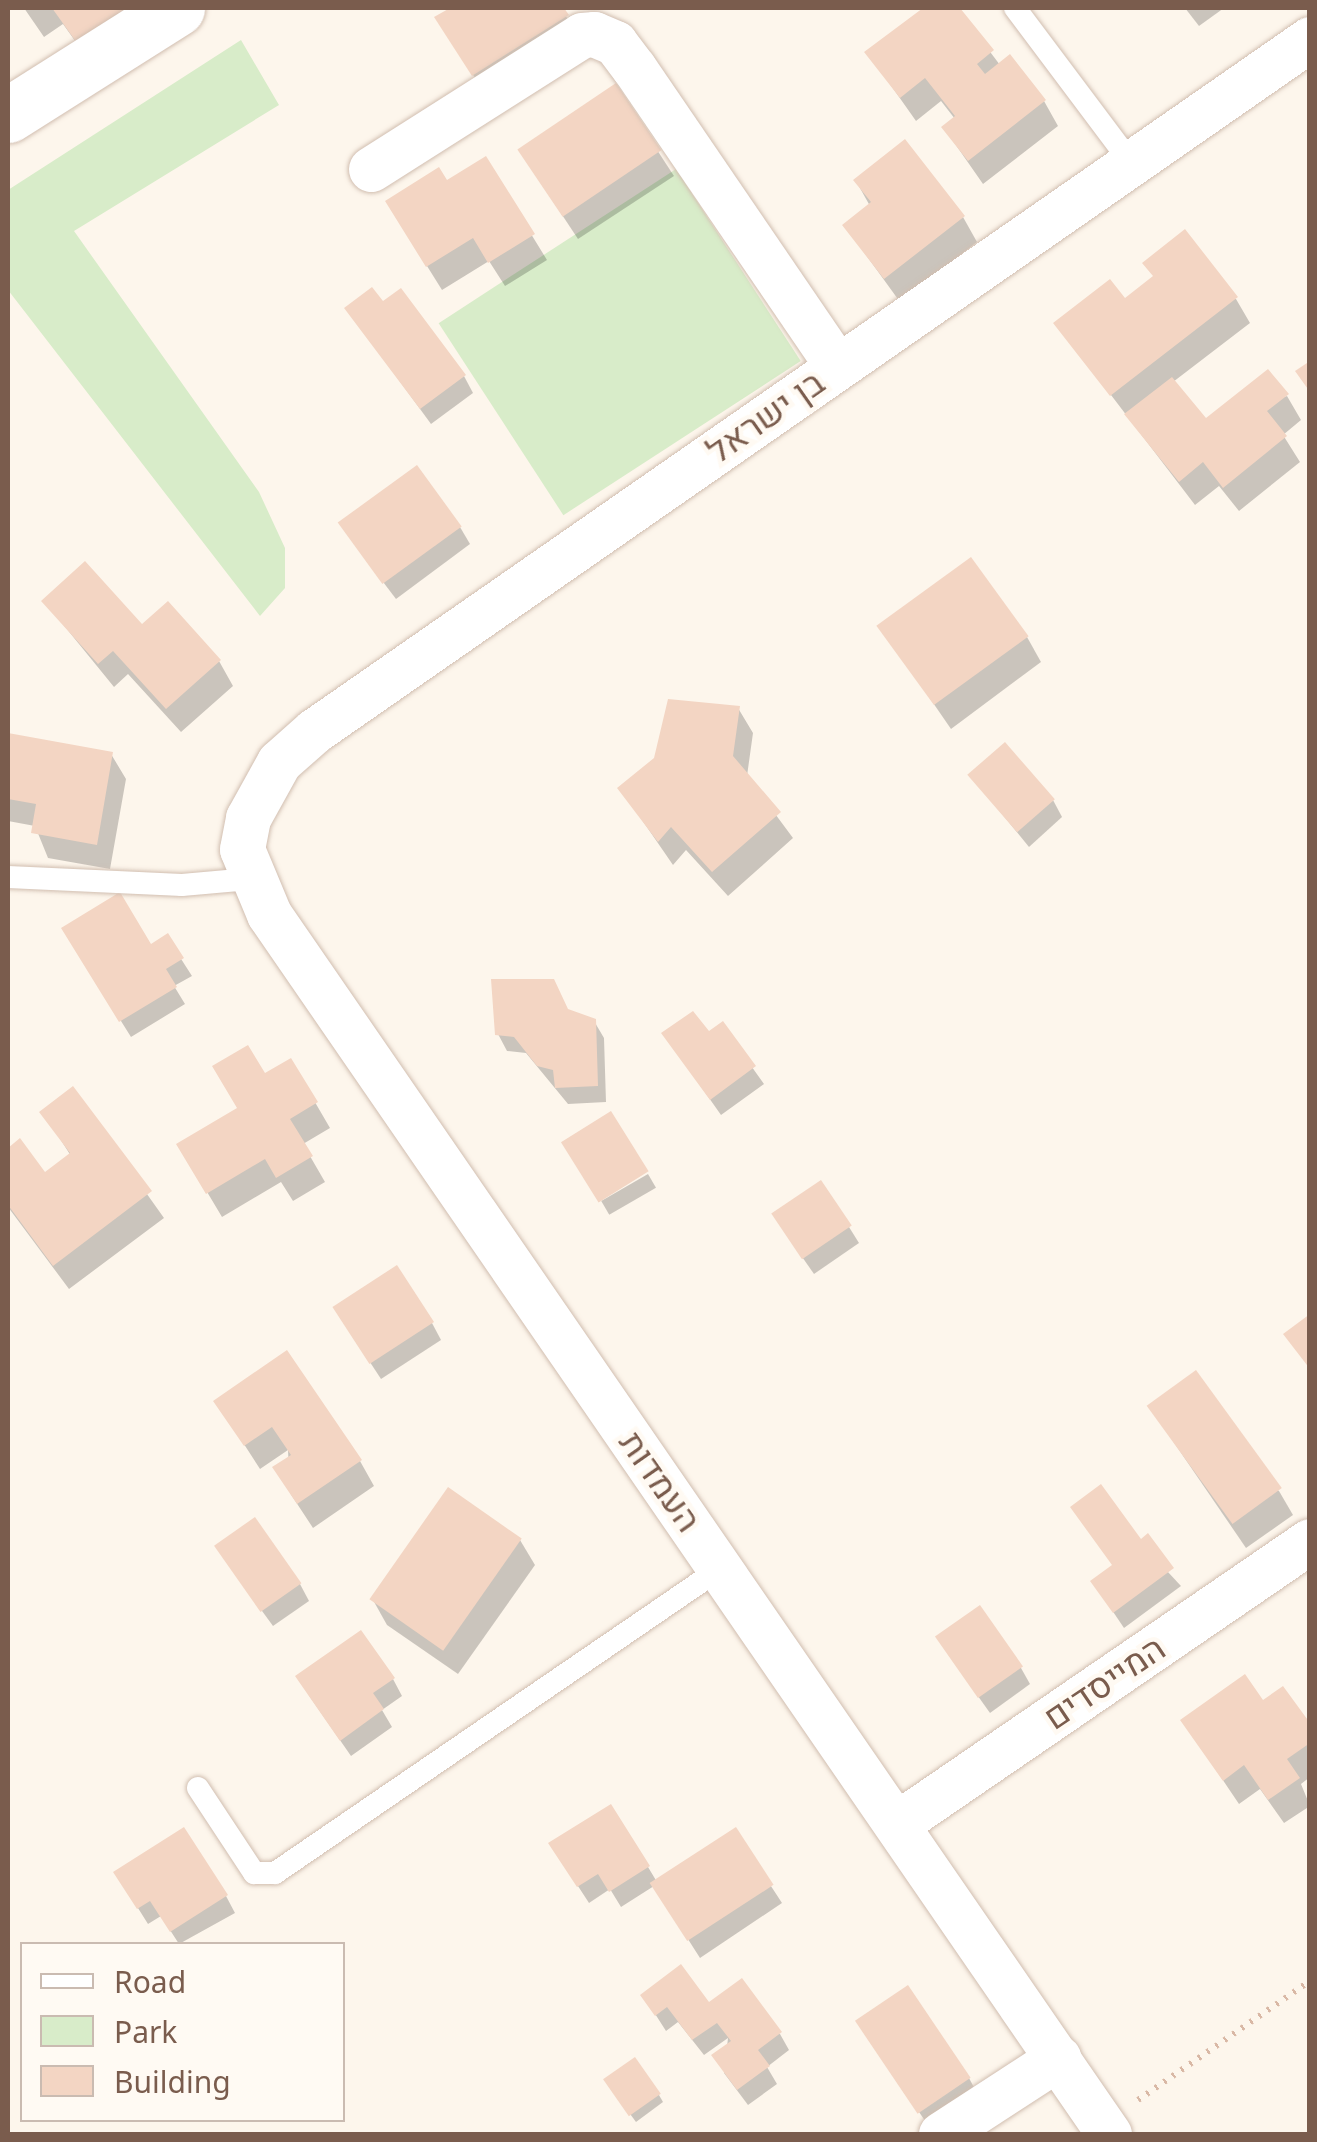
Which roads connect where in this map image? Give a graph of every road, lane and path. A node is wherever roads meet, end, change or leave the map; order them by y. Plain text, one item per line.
1 (177, 8) edge
2 (1015, 8) edge
3 (1310, 39) edge
4 (8, 115) edge
5 (1130, 161) junction
6 (370, 169) dead end
7 (836, 366) junction
8 (248, 818) joint
9 (8, 878) edge
10 (250, 880) junction
11 (1310, 1541) edge
12 (721, 1568) junction
13 (198, 1788) dead end
14 (898, 1823) junction
15 (1310, 1981) edge
16 (1058, 2058) junction
17 (1106, 2130) edge
18 (940, 2134) edge

1 - 4 street
2 - 5 lane
3 - 5 street, בן ישראל
5 - 7 street, בן ישראל
6 - 7 street
7 - 8 street, בן ישראל
8 - 10 street, העמדות
9 - 10 lane
10 - 12 street, העמדות
11 - 14 street, המייסדים
12 - 13 lane
12 - 14 street, העמדות
14 - 16 street, העמדות
15 - 17 path
16 - 17 street, העמדות
16 - 18 street

